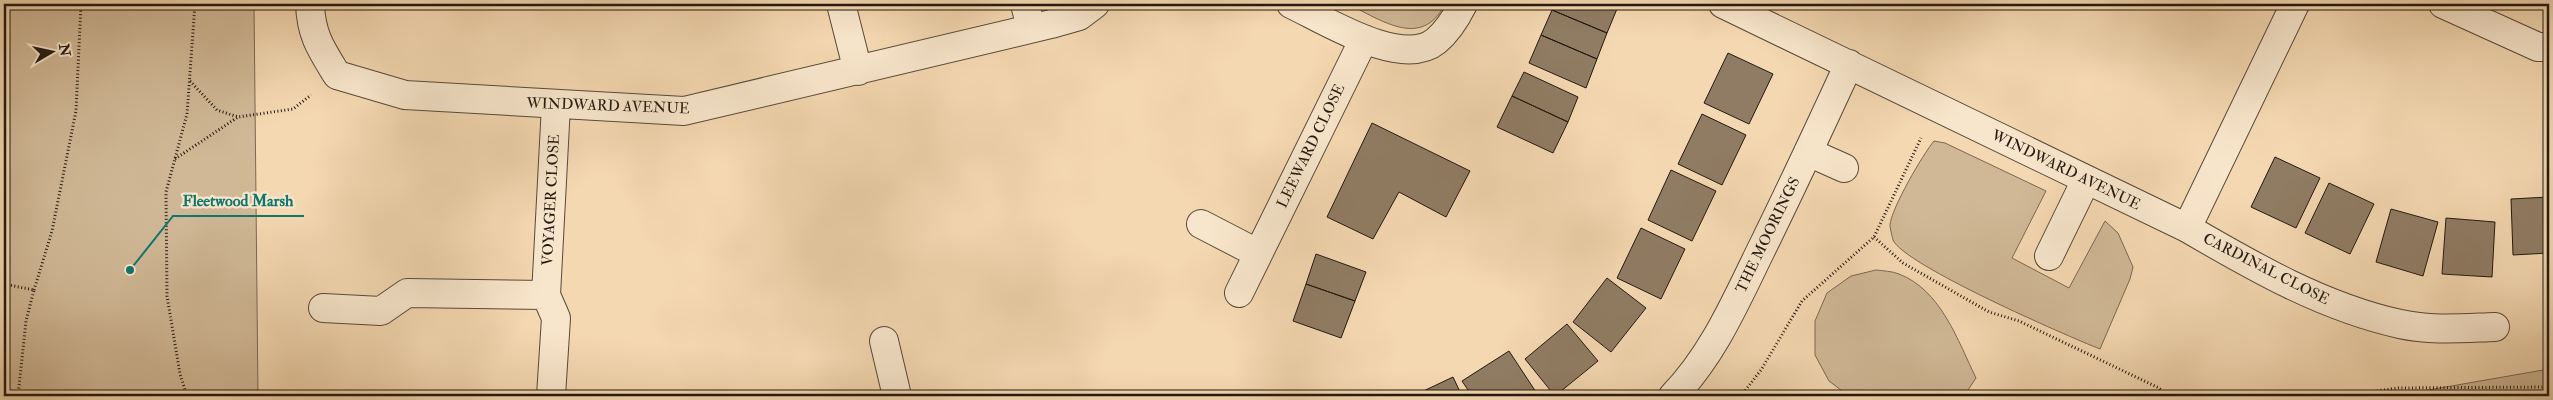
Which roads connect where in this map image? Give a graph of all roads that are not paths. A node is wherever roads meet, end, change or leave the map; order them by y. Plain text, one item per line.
1 (310, 4) edge
2 (842, 4) edge
3 (1095, 4) edge
4 (1291, 4) edge
5 (1463, 4) edge
6 (1723, 4) edge
7 (2295, 4) edge
8 (2443, 4) edge
9 (1028, 16) edge
10 (1364, 39) junction
11 (2549, 47) edge
12 (1849, 64) junction
13 (858, 72) junction
14 (556, 105) junction
15 (1808, 152) junction
16 (1844, 168) dead end
17 (2086, 180) junction
18 (1201, 224) dead end
19 (2186, 228) junction
20 (1257, 253) junction
21 (2049, 256) dead end
22 (1238, 293) dead end
23 (546, 295) junction
24 (323, 308) dead end
25 (2495, 327) dead end
26 (884, 341) dead end
27 (551, 396) edge
28 (897, 396) edge
29 (1673, 396) edge

1 - 14 street, WINDWARD AVENUE
2 - 13 street
3 - 9 street, WINDWARD AVENUE
4 - 10 street
5 - 10 street
6 - 12 street, WINDWARD AVENUE
7 - 19 street
8 - 11 street
9 - 13 street, WINDWARD AVENUE
10 - 20 street, LEEWARD CLOSE
12 - 15 street, THE MOORINGS
12 - 17 street, WINDWARD AVENUE
13 - 14 street, WINDWARD AVENUE
14 - 23 street, VOYAGER CLOSE
15 - 16 street
15 - 29 street, THE MOORINGS
17 - 19 street, WINDWARD AVENUE
17 - 21 street
18 - 20 street
19 - 25 street, CARDINAL CLOSE
20 - 22 street, LEEWARD CLOSE
23 - 24 street
23 - 27 street, VOYAGER CLOSE
26 - 28 street

